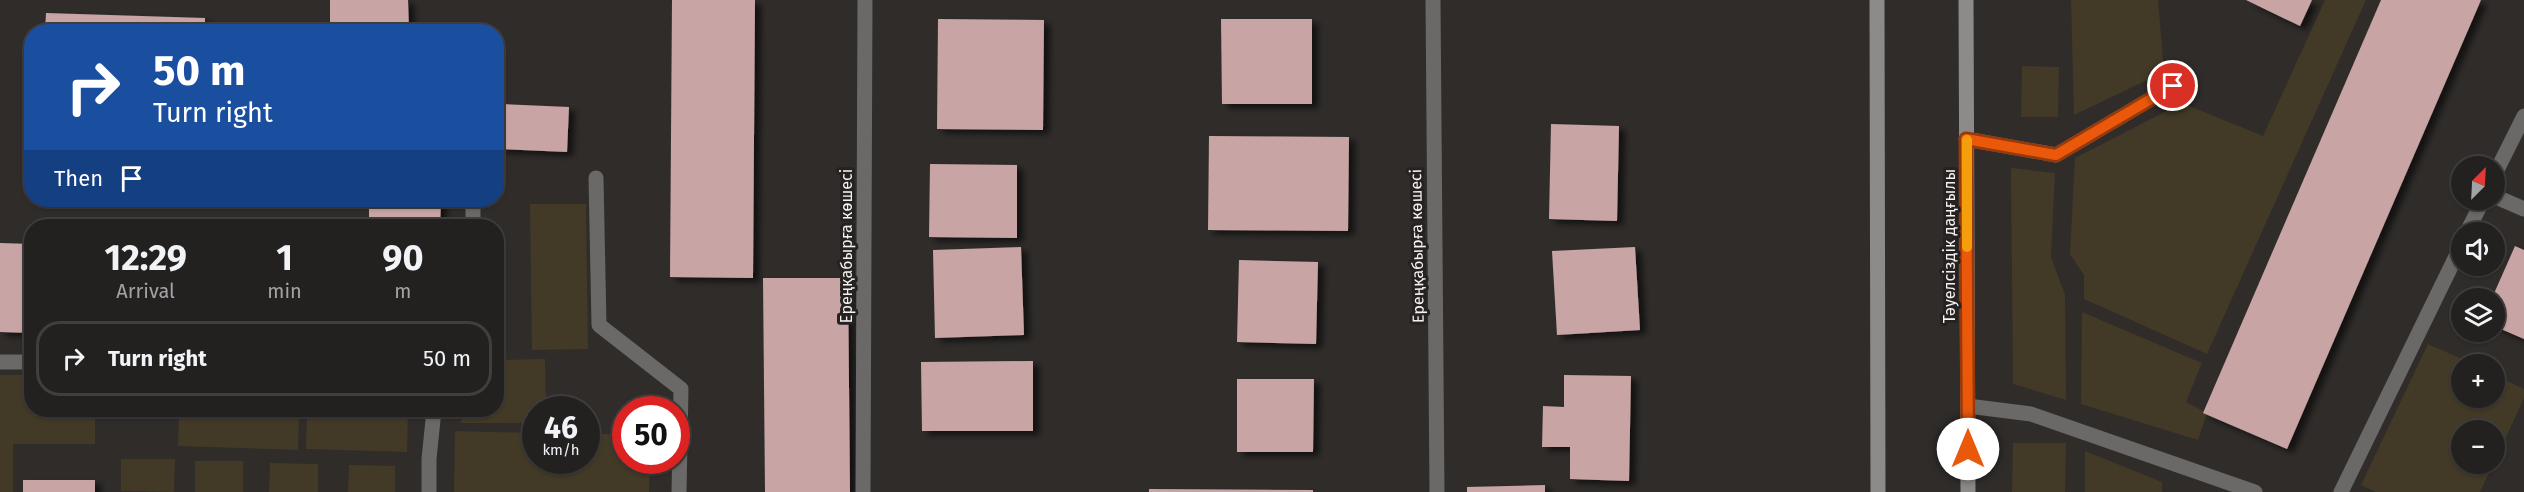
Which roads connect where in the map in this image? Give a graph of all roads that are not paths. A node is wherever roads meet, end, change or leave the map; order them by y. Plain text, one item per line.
1 (865, 0) edge
2 (1433, 0) edge
3 (1877, 0) edge
4 (1966, 0) edge
5 (2173, 86) dead end
6 (2524, 116) edge
7 (1966, 139) junction
8 (2504, 156) edge
9 (596, 178) dead end
10 (2505, 201) edge
11 (2524, 209) edge
12 (2451, 267) edge
13 (0, 362) edge
14 (24, 362) edge
15 (1968, 406) junction
16 (434, 417) edge
17 (429, 492) edge
18 (679, 492) edge
19 (863, 492) edge
20 (1437, 492) edge
21 (1878, 492) edge
22 (1968, 492) edge
23 (2255, 492) edge
24 (2341, 492) edge

1 - 19 street, Ереңқабырға көшесі
2 - 20 street, Ереңқабырға көшесі
3 - 21 main road
4 - 7 main road, Тәуелсіздік даңғылы
5 - 7 street
6 - 8 street
7 - 15 main road, Тәуелсіздік даңғылы
9 - 18 street
10 - 11 street
12 - 24 street
13 - 14 street
15 - 22 main road, Тәуелсіздік даңғылы
15 - 23 street
16 - 17 street

